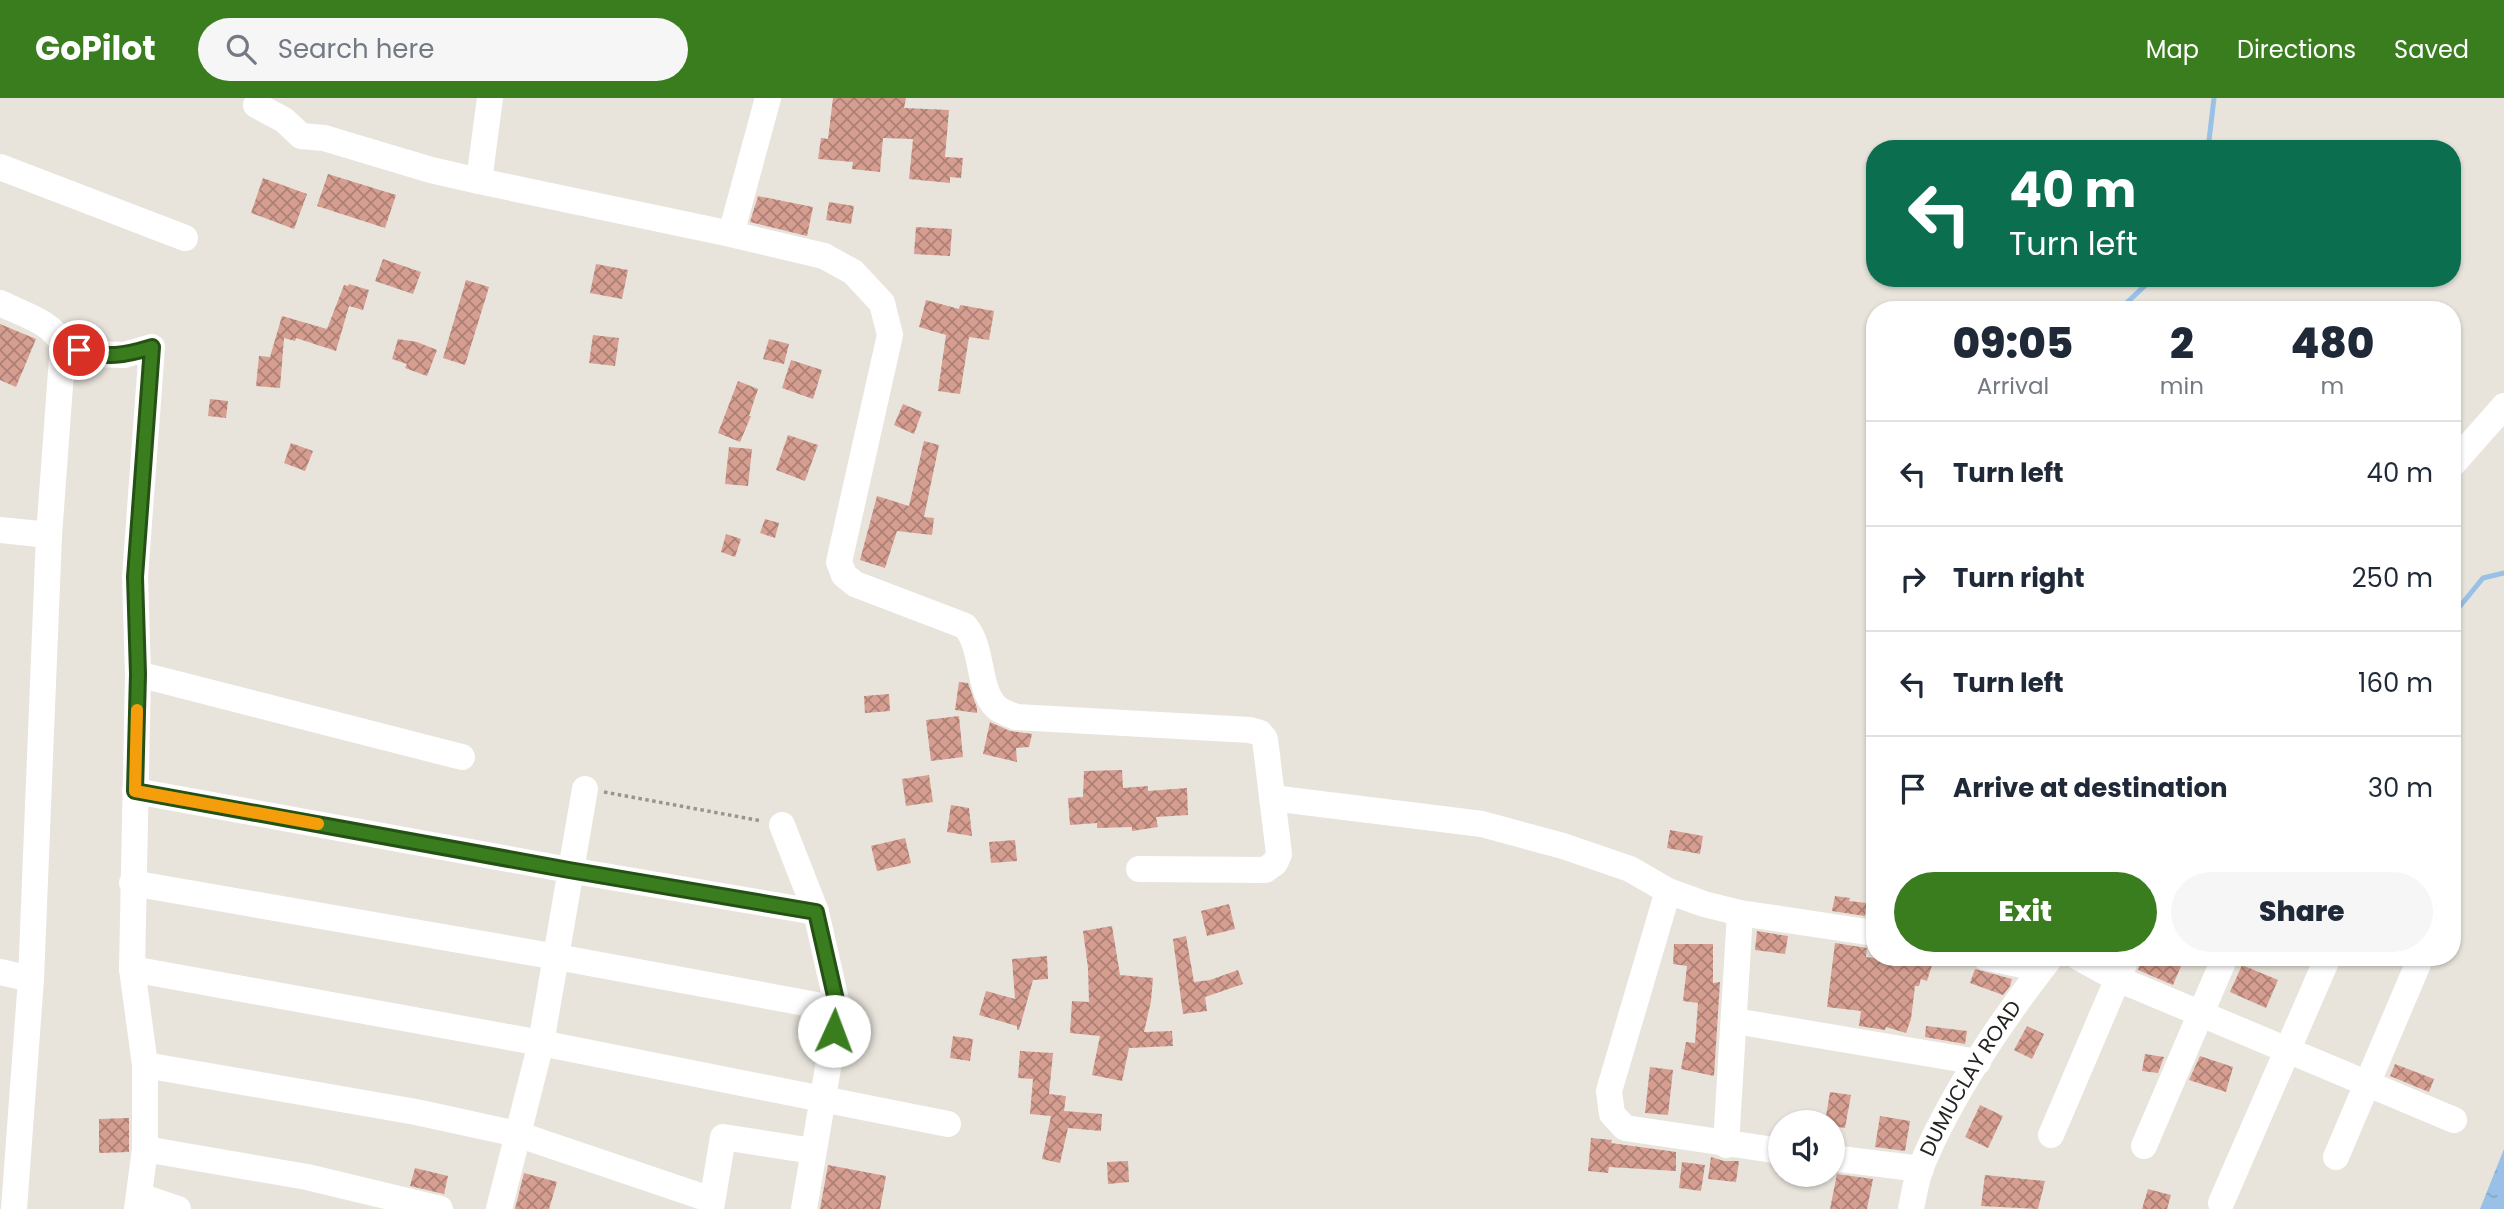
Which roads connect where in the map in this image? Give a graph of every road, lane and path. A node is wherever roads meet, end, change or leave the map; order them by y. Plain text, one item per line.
1 (490, 98) edge
2 (768, 98) edge
3 (256, 105) dead end
4 (0, 167) edge
5 (479, 181) junction
6 (731, 234) junction
7 (185, 239) dead end
8 (0, 303) edge
9 (63, 345) junction
10 (2504, 406) edge
11 (2461, 455) edge
12 (0, 530) edge
13 (49, 535) junction
14 (138, 674) junction
15 (462, 757) dead end
16 (585, 789) joint
17 (135, 791) junction
18 (1272, 798) junction
19 (782, 825) joint
20 (1139, 869) dead end
21 (569, 870) junction
22 (132, 883) junction
23 (1668, 891) junction
24 (816, 912) junction
25 (1740, 913) junction
26 (1866, 932) edge
27 (557, 957) junction
28 (2044, 966) edge
29 (2221, 966) edge
30 (2324, 966) edge
31 (2417, 966) edge
32 (2122, 968) edge
33 (132, 969) junction
34 (0, 972) edge
35 (31, 979) junction
36 (838, 1009) junction
37 (2201, 1014) junction
38 (1735, 1021) junction
39 (541, 1043) junction
40 (2288, 1051) junction
41 (1978, 1062) junction
42 (145, 1065) junction
43 (2367, 1083) junction
44 (822, 1097) junction
45 (2454, 1120) dead end
46 (947, 1124) dead end
47 (517, 1134) junction
48 (2051, 1135) dead end
49 (1726, 1145) junction
50 (2144, 1146) dead end
51 (145, 1149) junction
52 (1768, 1150) edge
53 (813, 1151) junction
54 (2336, 1157) dead end
55 (1845, 1160) edge
56 (1921, 1169) junction
57 (138, 1203) edge
58 (2221, 1203) dead end
59 (711, 1205) edge
60 (14, 1209) edge
61 (177, 1209) edge
62 (440, 1209) edge
63 (499, 1209) edge
64 (804, 1209) edge
65 (1911, 1209) edge

1 - 5 street
2 - 6 street
3 - 5 street
4 - 7 street
5 - 6 street
6 - 18 street
8 - 9 street
9 - 13 street
9 - 14 street
10 - 11 street
12 - 13 street
13 - 35 street
14 - 15 street
14 - 17 street
16 - 19 path
16 - 21 street
17 - 21 street
17 - 22 street
18 - 20 street
18 - 23 street
19 - 24 street
21 - 24 street
21 - 27 street
22 - 27 street
22 - 33 street
23 - 25 street
23 - 49 street
24 - 36 street
25 - 26 street
25 - 38 street
27 - 36 street
27 - 39 street
28 - 41 street, DUMUCLAY ROAD
29 - 37 street
30 - 40 street
31 - 43 street
32 - 37 street
32 - 48 street
33 - 39 street
33 - 42 street
34 - 35 street
35 - 60 street
36 - 44 street
37 - 40 street
37 - 50 street
38 - 41 street
38 - 49 street
39 - 44 street
39 - 47 street
40 - 43 street
40 - 58 street
41 - 56 street, DUMUCLAY ROAD
42 - 47 street
42 - 51 street
43 - 45 street
43 - 54 street
44 - 46 street
44 - 53 street
47 - 59 street
47 - 63 street
49 - 52 street
51 - 57 street
51 - 62 street
53 - 59 street
53 - 64 street
55 - 56 street
56 - 65 street, DUMUCLAY ROAD
57 - 61 street

